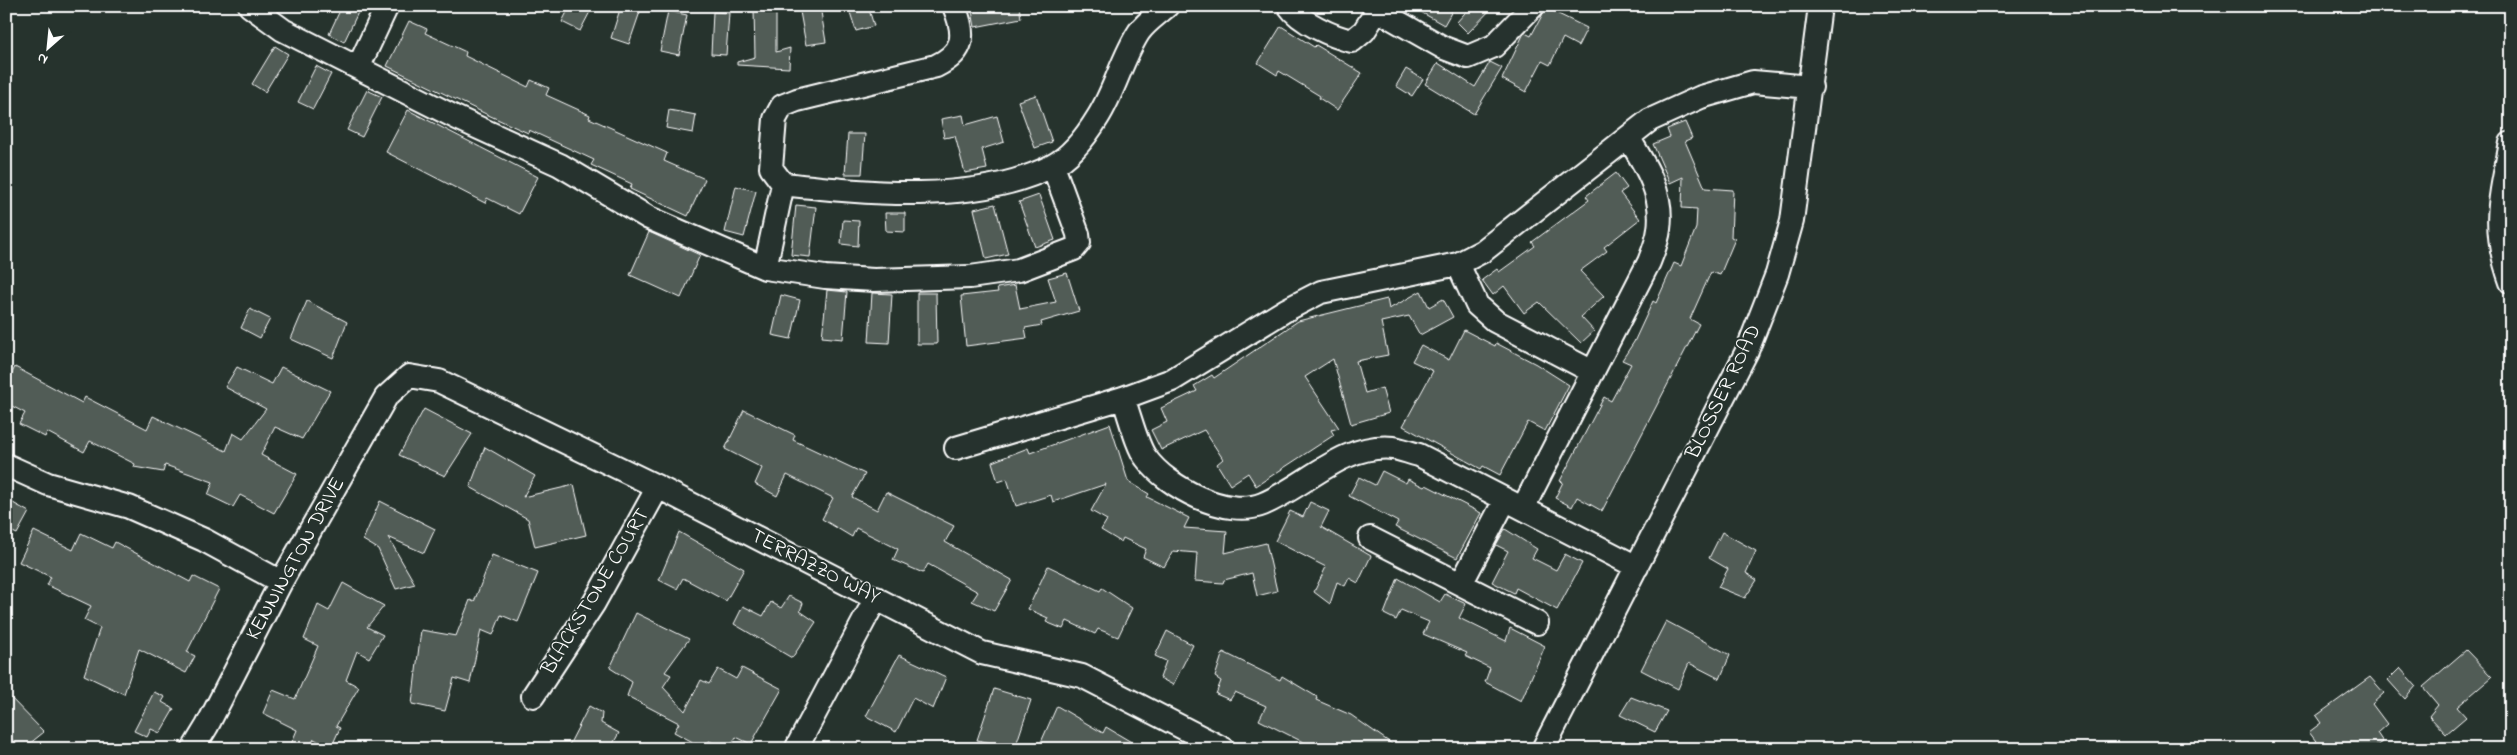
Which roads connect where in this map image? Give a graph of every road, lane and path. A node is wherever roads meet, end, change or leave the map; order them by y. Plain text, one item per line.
1 (250, 6) edge
2 (387, 6) edge
3 (954, 6) edge
4 (1167, 6) edge
5 (1289, 6) edge
6 (1533, 6) edge
7 (1820, 6) edge
8 (1379, 8) edge
9 (358, 68) junction
10 (1811, 87) junction
11 (1629, 139) junction
12 (2511, 143) edge
13 (1053, 166) junction
14 (783, 184) junction
15 (1458, 264) junction
16 (765, 268) junction
17 (2511, 282) edge
18 (1593, 372) junction
19 (409, 376) joint
20 (1123, 398) junction
21 (956, 448) dead end
22 (6, 464) edge
23 (658, 487) junction
24 (1514, 504) junction
25 (1370, 538) dead end
26 (1637, 568) junction
27 (281, 582) junction
28 (1461, 584) junction
29 (876, 598) junction
30 (1537, 623) dead end
31 (533, 696) dead end
32 (193, 749) edge
33 (796, 749) edge
34 (1224, 749) edge
35 (1543, 749) edge

1 - 9 street
2 - 9 street
3 - 14 street
4 - 13 street
5 - 8 street
6 - 8 street
7 - 10 street, BLOSSER ROAD
9 - 16 street
10 - 11 street
10 - 26 street, BLOSSER ROAD
11 - 15 street
11 - 18 street
12 - 17 street
13 - 14 street
13 - 16 street
14 - 16 street
15 - 18 street
15 - 20 street
18 - 24 street
19 - 23 street, TERRAZZO WAY
19 - 27 street, KENNINGTON DRIVE
20 - 21 street
20 - 24 street
22 - 27 street
23 - 29 street, TERRAZZO WAY
23 - 31 street, BLACKSTONE COURT
24 - 26 street
24 - 28 street
25 - 28 street
26 - 35 street, BLOSSER ROAD
27 - 32 street, KENNINGTON DRIVE
28 - 30 street
29 - 33 street
29 - 34 street, TERRAZZO WAY

